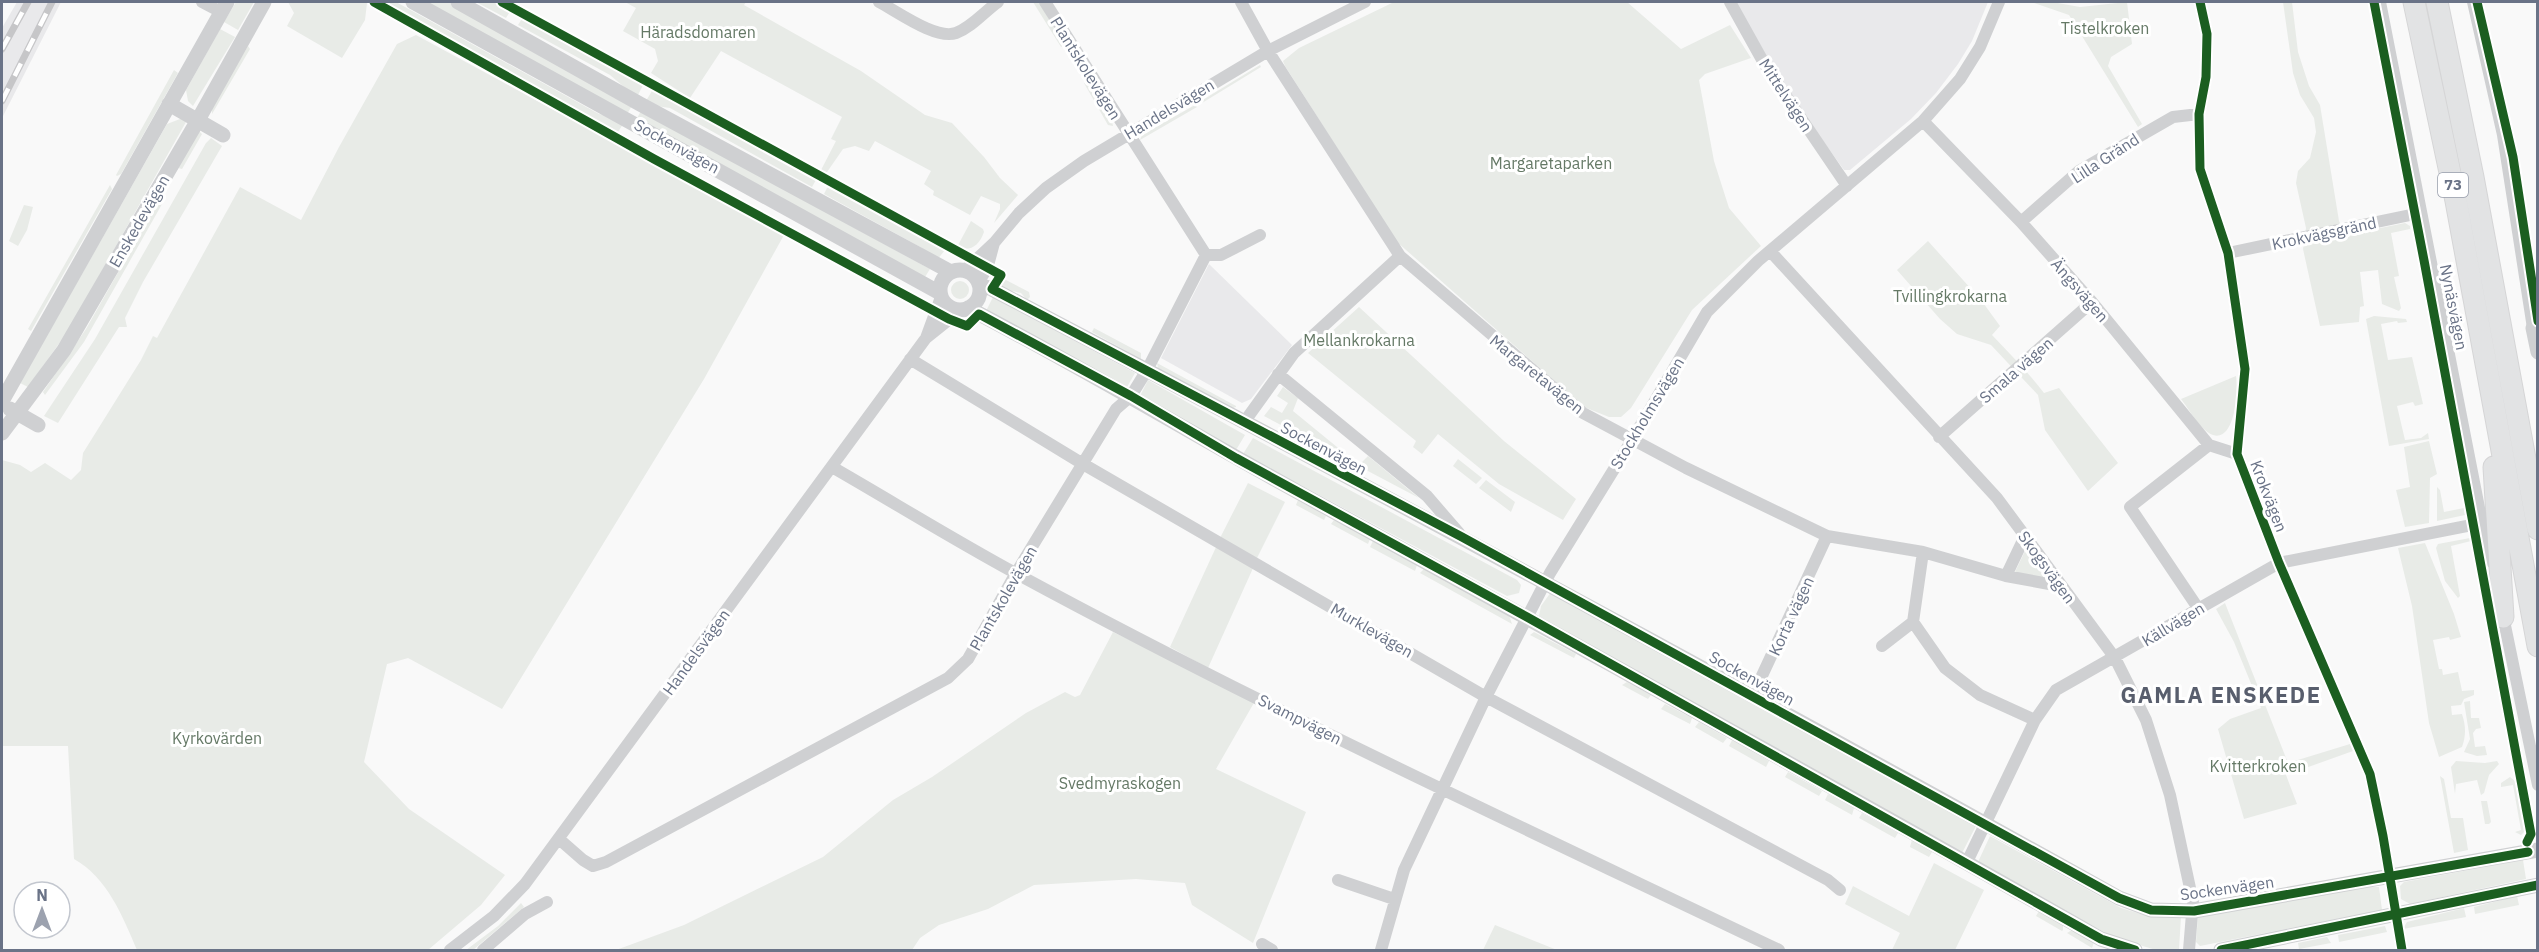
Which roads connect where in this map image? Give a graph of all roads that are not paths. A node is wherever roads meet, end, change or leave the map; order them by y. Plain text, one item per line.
1 (202, 2) edge
2 (264, 2) edge
3 (412, 2) edge
4 (458, 2) edge
5 (879, 2) edge
6 (998, 2) edge
7 (1045, 2) edge
8 (1241, 2) edge
9 (1365, 2) edge
10 (1730, 2) edge
11 (1999, 2) edge
12 (2200, 2) edge
13 (2379, 2) edge
14 (2414, 2) edge
15 (2437, 2) edge
16 (2473, 2) edge
17 (224, 7) edge
18 (1268, 51) junction
19 (169, 104) junction
20 (2199, 114) junction
21 (198, 120) junction
22 (1923, 121) junction
23 (1127, 134) junction
24 (223, 135) dead end
25 (1847, 186) junction
26 (2420, 213) junction
27 (2021, 222) junction
28 (1260, 235) dead end
29 (994, 243) junction
30 (1770, 251) junction
31 (2228, 253) junction
32 (1206, 255) junction
33 (1400, 256) junction
34 (958, 271) junction
35 (979, 284) junction
36 (941, 295) junction
37 (2092, 302) junction
38 (964, 309) junction
39 (2499, 320) junction
40 (2536, 327) edge
41 (926, 338) junction
42 (2538, 352) edge
43 (910, 359) junction
44 (1147, 370) junction
45 (2487, 370) junction
46 (1278, 374) junction
47 (1131, 396) junction
48 (2, 403) edge
49 (17, 413) junction
50 (1245, 421) junction
51 (38, 426) dead end
52 (2, 433) edge
53 (1939, 437) junction
54 (1632, 440) junction
55 (2210, 445) junction
56 (2237, 454) junction
57 (2538, 459) edge
58 (1083, 464) junction
59 (832, 467) junction
60 (2482, 523) junction
61 (2538, 529) edge
62 (1827, 536) junction
63 (2025, 536) junction
64 (1462, 537) junction
65 (1923, 552) junction
66 (2279, 563) junction
67 (1016, 573) junction
68 (2006, 576) junction
69 (1545, 583) junction
70 (2060, 586) junction
71 (2198, 608) junction
72 (1527, 617) junction
73 (2503, 617) junction
74 (1913, 622) junction
75 (1882, 646) dead end
76 (2538, 646) edge
77 (2115, 658) junction
78 (1753, 695) junction
79 (1486, 697) junction
80 (2035, 720) junction
81 (2538, 785) edge
82 (1441, 790) junction
83 (1986, 825) junction
84 (559, 839) junction
85 (2538, 850) edge
86 (1966, 862) junction
87 (2390, 878) junction
88 (1338, 880) dead end
89 (2538, 885) edge
90 (1840, 890) dead end
91 (1394, 899) junction
92 (547, 902) dead end
93 (2194, 911) junction
94 (2396, 915) junction
95 (450, 951) edge
96 (483, 951) edge
97 (1381, 951) edge
98 (1779, 951) edge
99 (2135, 951) edge
100 (2189, 951) edge
101 (2221, 951) edge
102 (2402, 951) edge

1 - 17 street
2 - 21 street, Enskedevägen
3 - 36 street, Sockenvägen
4 - 34 street, Sockenvägen
5 - 6 street
7 - 23 street, Plantskolevägen
8 - 18 street, Margaretavägen
9 - 18 street, Handelsvägen
10 - 25 street, Mittelvägen
11 - 22 street, Stockholmsvägen
12 - 20 street, Krokvägen
13 - 26 street, Nynäsvägen
14 - 45 highway, Nynäsvägen / 73
15 - 39 highway, 73
16 - 40 street
17 - 19 street, Enskedevägen
18 - 23 street, Handelsvägen
18 - 33 street, Margaretavägen
19 - 21 street
19 - 48 street, Enskedevägen
20 - 27 street, Lilla Gränd
20 - 31 street, Krokvägen
21 - 24 street
21 - 49 street, Enskedevägen
22 - 25 street, Stockholmsvägen
22 - 27 street, Ängsvägen
23 - 29 street, Handelsvägen
23 - 32 street, Plantskolevägen
25 - 30 street, Stockholmsvägen
26 - 31 street, Krokvägsgränd
26 - 60 street, Nynäsvägen
27 - 37 street, Ängsvägen
28 - 32 street
29 - 34 street, Handelsvägen
29 - 35 street, Handelsvägen
30 - 53 street, Skogsvägen
30 - 54 street, Stockholmsvägen
31 - 56 street, Krokvägen
32 - 44 street, Plantskolevägen
33 - 46 street
33 - 54 street, Margaretavägen
34 - 35 street, Sockenvägen
34 - 36 street
35 - 38 street
35 - 44 street, Sockenvägen
36 - 38 street, Sockenvägen
36 - 41 street, Handelsvägen
37 - 53 street, Smala vägen
37 - 55 street, Ängsvägen
38 - 41 street, Handelsvägen
38 - 47 street, Sockenvägen
39 - 57 highway
39 - 61 highway, 73
40 - 42 street
41 - 43 street, Handelsvägen
43 - 58 street, Murklevägen
43 - 59 street, Handelsvägen
44 - 47 street, Plantskolevägen
44 - 50 street, Sockenvägen
45 - 73 highway
45 - 76 highway, Nynäsvägen / 73
46 - 50 street
46 - 64 street, Sockenvägen
47 - 58 street, Plantskolevägen
47 - 72 street, Sockenvägen
48 - 49 street
49 - 51 street
49 - 52 street, Enskedevägen
50 - 64 street, Sockenvägen
53 - 63 street, Skogsvägen
54 - 62 street, Margaretavägen
54 - 69 street, Stockholmsvägen
55 - 56 street
55 - 71 street
56 - 66 street, Krokvägen
58 - 67 street, Plantskolevägen
58 - 79 street, Murklevägen
59 - 67 street, Svampvägen
59 - 84 street, Handelsvägen
60 - 66 street, Källvägen
60 - 73 street, Nynäsvägen
62 - 65 street, Margaretavägen
62 - 78 street, Korta vägen
63 - 68 street
63 - 70 street, Skogsvägen
64 - 69 street, Sockenvägen
65 - 68 street, Margaretavägen
65 - 74 street
66 - 71 street, Källvägen
66 - 87 street, Krokvägen
67 - 82 street, Svampvägen
67 - 84 street, Plantskolevägen
68 - 70 street, Margaretavägen
69 - 72 street, Stockholmsvägen
69 - 78 street, Sockenvägen
70 - 77 street, Skogsvägen
71 - 77 street, Källvägen
72 - 79 street, Stockholmsvägen
72 - 86 street, Sockenvägen
73 - 81 street, Nynäsvägen
74 - 75 street
74 - 80 street
77 - 80 street, Källvägen
77 - 93 street, Skogsvägen
78 - 83 street, Sockenvägen
79 - 82 street, Stockholmsvägen
79 - 90 street, Murklevägen
80 - 83 street, Källvägen
82 - 91 street, Stockholmsvägen
82 - 98 street, Svampvägen
83 - 86 street, Källvägen
83 - 93 street, Sockenvägen
84 - 95 street, Handelsvägen
85 - 87 street, Sockenvägen
86 - 99 street, Sockenvägen
87 - 93 street, Sockenvägen
87 - 94 street, Krokvägen
88 - 91 street
89 - 94 street
91 - 97 street, Stockholmsvägen
92 - 96 street
93 - 100 street, Skogsvägen
94 - 101 street
94 - 102 street, Krokvägen

